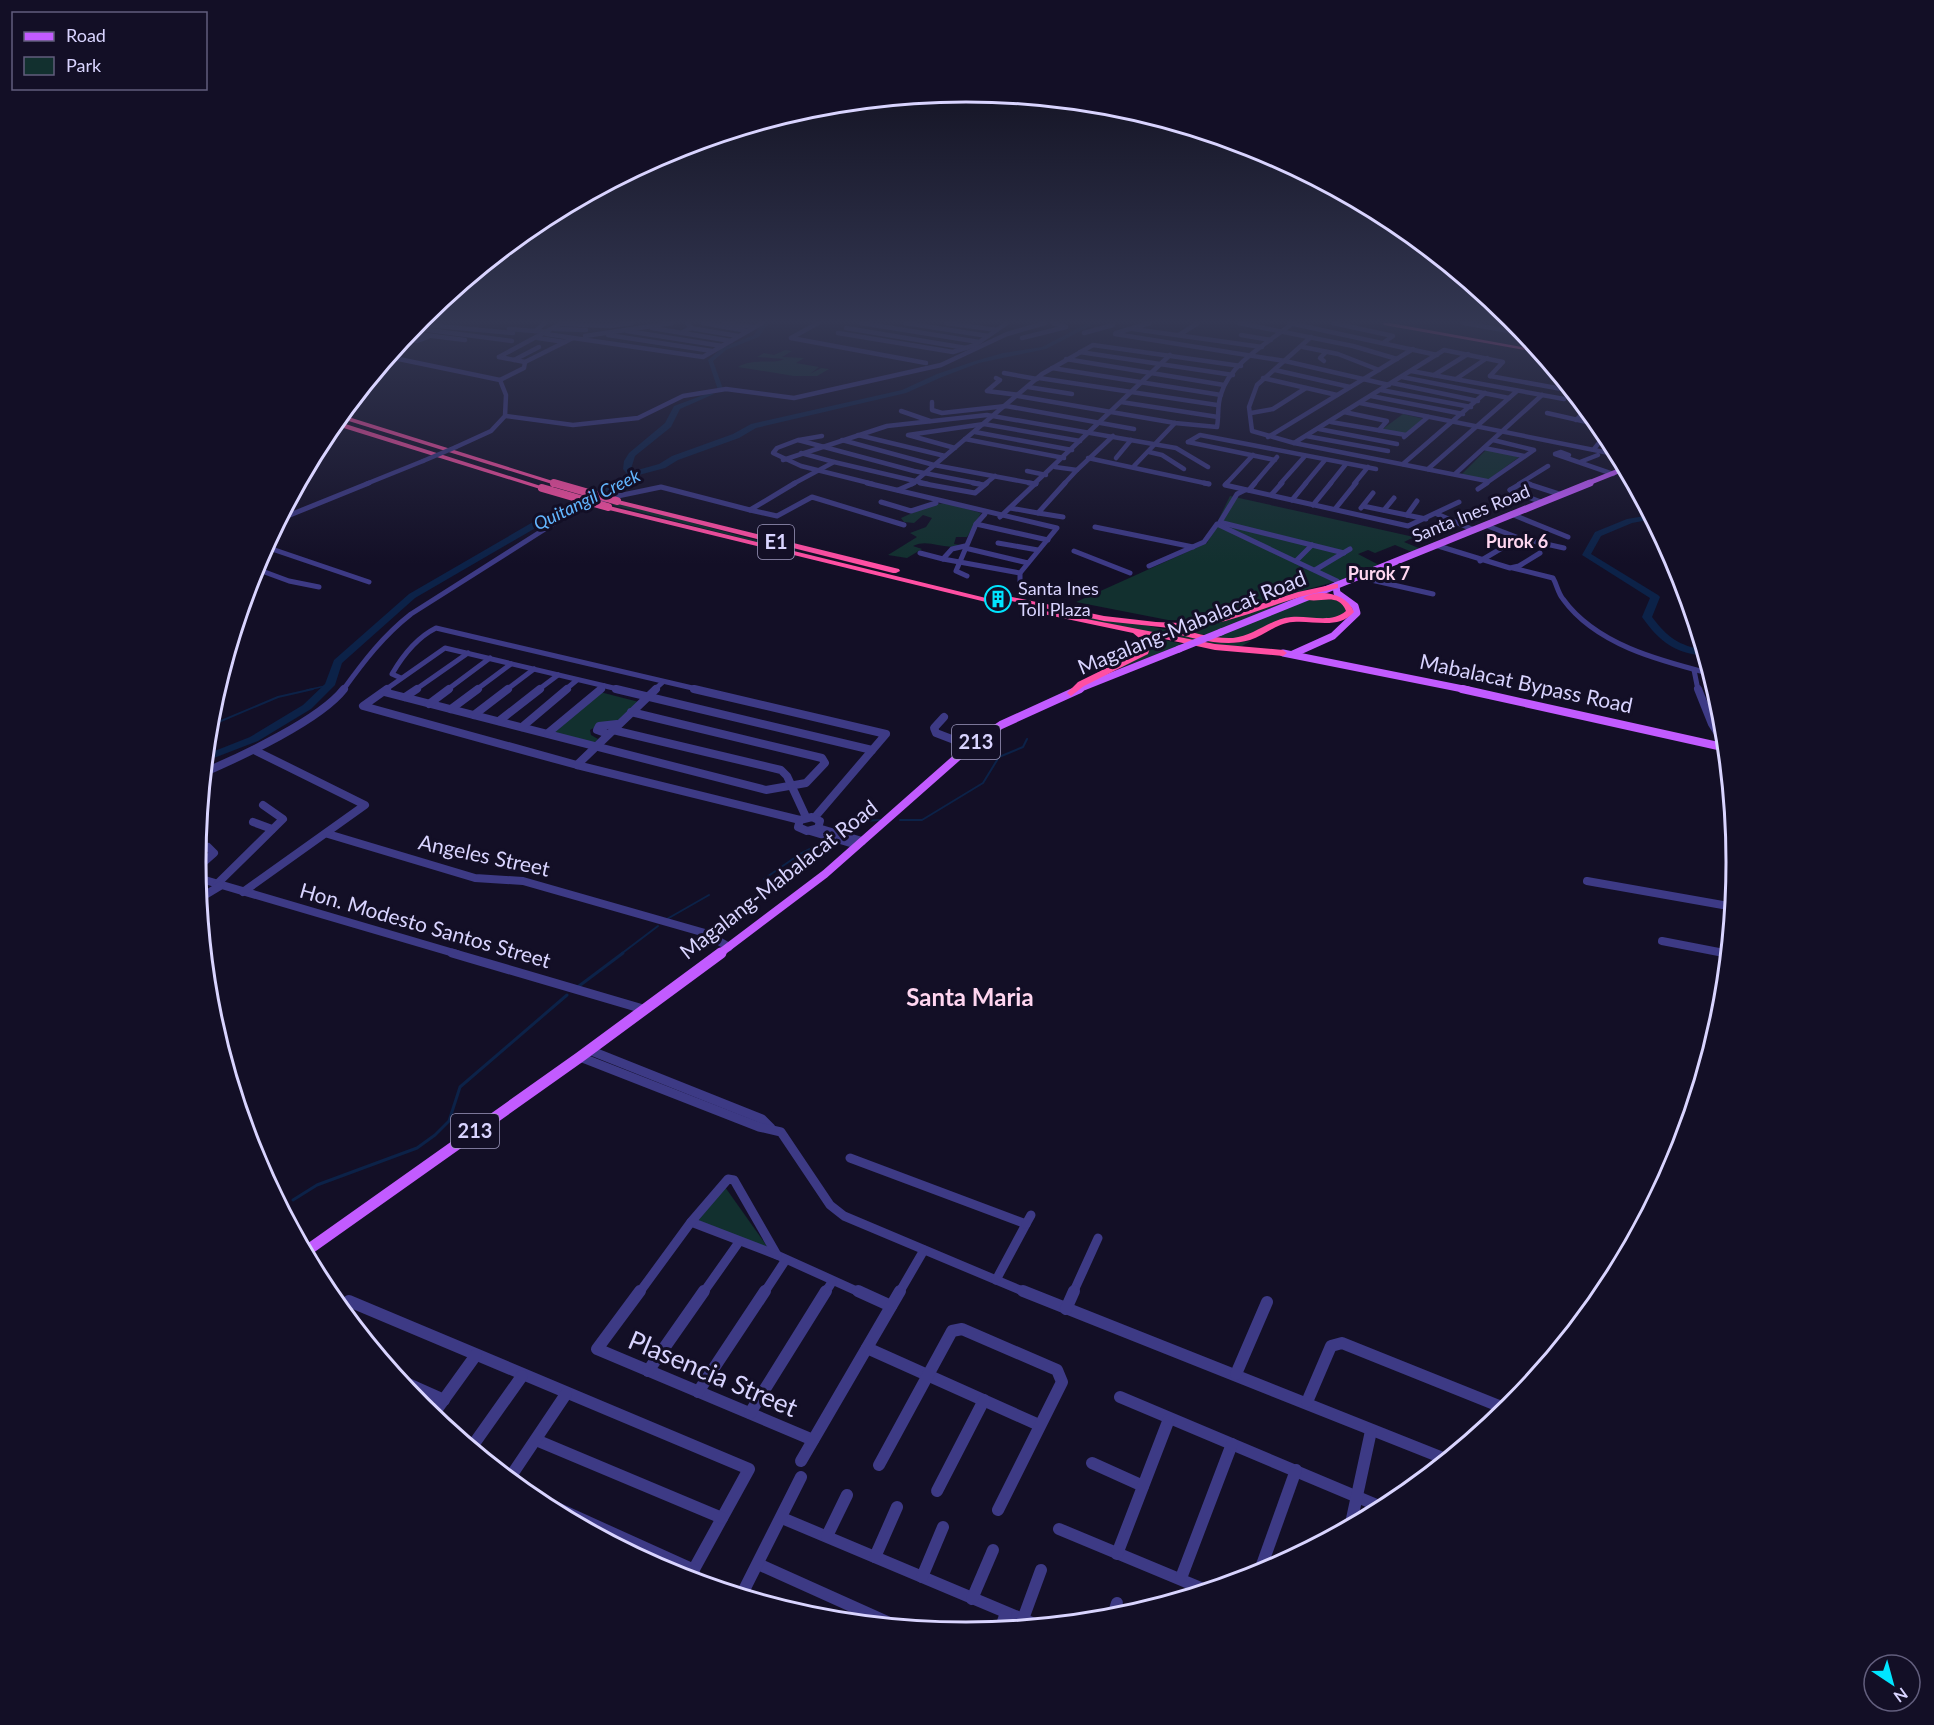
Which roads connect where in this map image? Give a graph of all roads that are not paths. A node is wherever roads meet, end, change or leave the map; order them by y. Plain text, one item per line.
1 (507, 404) edge
2 (668, 404) edge
3 (932, 404) edge
4 (1009, 404) edge
5 (1061, 404) edge
6 (1118, 404) edge
7 (1130, 404) edge
8 (1207, 404) edge
9 (1250, 404) edge
10 (1285, 404) edge
11 (1323, 404) edge
12 (1359, 404) edge
13 (1362, 404) edge
14 (1409, 404) edge
15 (1453, 404) edge
16 (1476, 404) edge
17 (1503, 404) edge
18 (1533, 404) edge
19 (1558, 404) edge
20 (1217, 405) joint
21 (1006, 406) junction
22 (1472, 407) junction
23 (900, 411) dead end
24 (1110, 412) junction
25 (1344, 412) junction
26 (1251, 413) junction
27 (1463, 414) junction
28 (1581, 415) edge
29 (506, 416) junction
30 (993, 416) junction
31 (1218, 417) junction
32 (1428, 417) junction
33 (350, 419) edge
34 (1576, 420) junction
35 (931, 421) junction
36 (1331, 422) junction
37 (1453, 422) junction
38 (1586, 422) edge
39 (1099, 423) junction
40 (1174, 423) junction
41 (984, 424) junction
42 (345, 426) edge
43 (1477, 426) junction
44 (1134, 429) dead end
45 (1319, 429) junction
46 (1379, 430) junction
47 (975, 432) junction
48 (1089, 432) junction
49 (1501, 432) junction
50 (855, 435) junction
51 (1406, 435) junction
52 (822, 436) dead end
53 (1113, 436) junction
54 (1306, 436) junction
55 (1269, 437) junction
56 (798, 440) junction
57 (840, 440) junction
58 (965, 440) junction
59 (1131, 440) junction
60 (1493, 440) junction
61 (1080, 441) junction
62 (1600, 442) edge
63 (1294, 443) junction
64 (1156, 444) junction
65 (1397, 444) junction
66 (820, 446) junction
67 (955, 448) junction
68 (1484, 448) junction
69 (1594, 449) junction
70 (1072, 450) junction
71 (1388, 451) junction
72 (1149, 452) junction
73 (1283, 452) junction
74 (1607, 452) edge
75 (800, 453) junction
76 (1252, 455) junction
77 (1569, 455) dead end
78 (1599, 455) dead end
79 (945, 456) junction
80 (1305, 456) junction
81 (1524, 456) junction
82 (1064, 458) junction
83 (1088, 458) junction
84 (1116, 458) dead end
85 (1378, 459) junction
86 (783, 460) junction
87 (1275, 460) junction
88 (1325, 460) junction
89 (834, 462) junction
90 (1580, 462) junction
91 (1346, 464) junction
92 (1403, 464) junction
93 (934, 465) junction
94 (1134, 466) junction
95 (1548, 466) dead end
96 (1055, 467) junction
97 (1209, 467) dead end
98 (1368, 467) junction
99 (1184, 469) dead end
100 (1376, 469) dead end
101 (1428, 469) junction
102 (816, 470) junction
103 (1077, 470) junction
104 (1027, 471) dead end
105 (1619, 471) edge
106 (925, 473) junction
107 (1455, 474) junction
108 (1612, 474) junction
109 (1046, 475) junction
110 (995, 476) junction
111 (1487, 481) junction
112 (915, 482) junction
113 (1523, 482) junction
114 (1036, 484) junction
115 (1209, 484) dead end
116 (984, 485) junction
117 (1478, 489) dead end
118 (1247, 490) junction
119 (906, 491) junction
120 (975, 493) junction
121 (1372, 493) dead end
122 (1559, 494) junction
123 (1271, 495) junction
124 (1394, 498) dead end
125 (1292, 500) junction
126 (1417, 501) dead end
127 (880, 502) dead end
128 (940, 502) junction
129 (1459, 502) dead end
130 (1540, 502) junction
131 (1313, 505) junction
132 (1363, 506) junction
133 (962, 507) junction
134 (1010, 508) junction
135 (1335, 509) junction
136 (750, 510) junction
137 (1384, 510) junction
138 (1038, 513) junction
139 (985, 514) junction
140 (1357, 514) junction
141 (1511, 514) junction
142 (291, 515) edge
143 (1407, 515) junction
144 (1435, 515) junction
145 (1000, 517) junction
146 (1063, 517) dead end
147 (1426, 519) junction
148 (1220, 522) junction
149 (976, 524) junction
150 (904, 525) dead end
151 (1485, 525) junction
152 (1095, 528) dead end
153 (1472, 531) junction
154 (1568, 537) dead end
155 (1519, 538) junction
156 (1048, 540) junction
157 (998, 543) dead end
158 (1312, 545) junction
159 (1435, 545) junction
160 (965, 547) junction
161 (1197, 548) junction
162 (1564, 548) dead end
163 (274, 550) edge
164 (1038, 550) junction
165 (1074, 551) dead end
166 (920, 553) dead end
167 (1540, 553) dead end
168 (943, 559) junction
169 (1296, 561) junction
170 (1480, 561) junction
171 (961, 562) junction
172 (1028, 563) junction
173 (1149, 566) dead end
174 (1513, 568) junction
175 (1315, 570) junction
176 (264, 572) edge
177 (1020, 573) junction
178 (1130, 573) dead end
179 (967, 576) dead end
180 (1358, 577) junction
181 (369, 582) dead end
182 (1020, 582) dead end
183 (1337, 584) junction
184 (319, 587) dead end
185 (1433, 594) dead end
186 (1306, 598) junction
187 (1353, 618) junction
188 (1121, 620) junction
189 (1340, 625) dead end
190 (1128, 630) junction
191 (1313, 645) junction
192 (1228, 648) junction
193 (468, 653) junction
194 (1288, 654) junction
195 (490, 658) junction
196 (1318, 658) junction
197 (511, 664) junction
198 (534, 669) junction
199 (1694, 670) junction
200 (1703, 672) edge
201 (558, 675) junction
202 (401, 678) junction
203 (577, 680) junction
204 (663, 682) junction
205 (604, 686) junction
206 (384, 692) junction
207 (1071, 693) junction
208 (405, 697) junction
209 (647, 697) junction
210 (429, 704) junction
211 (452, 709) junction
212 (631, 712) junction
213 (474, 715) junction
214 (944, 717) dead end
215 (499, 721) junction
216 (522, 727) junction
217 (612, 729) junction
218 (1716, 730) edge
219 (548, 733) junction
220 (596, 746) junction
221 (970, 746) junction
222 (1718, 746) edge
223 (255, 750) junction
224 (872, 750) junction
225 (577, 765) junction
226 (212, 769) edge
227 (792, 786) junction
228 (262, 805) dead end
229 (815, 817) junction
230 (803, 819) junction
231 (253, 822) dead end
232 (272, 829) junction
233 (814, 829) junction
234 (328, 834) junction
235 (856, 842) junction
236 (208, 847) dead end
237 (206, 860) edge
238 (207, 881) edge
239 (1587, 881) dead end
240 (218, 885) junction
241 (243, 892) junction
242 (207, 893) edge
243 (1726, 906) edge
244 (1662, 941) dead end
245 (729, 947) junction
246 (1722, 953) edge
247 (643, 1009) junction
248 (584, 1054) junction
249 (850, 1158) dead end
250 (691, 1221) junction
251 (1098, 1238) dead end
252 (739, 1242) junction
253 (311, 1248) edge
254 (924, 1250) junction
255 (781, 1258) junction
256 (996, 1280) junction
257 (832, 1282) junction
258 (1267, 1302) dead end
259 (348, 1303) edge
260 (891, 1306) junction
261 (1066, 1309) junction
262 (867, 1348) junction
263 (476, 1355) junction
264 (648, 1371) junction
265 (1236, 1374) junction
266 (929, 1375) junction
267 (522, 1376) junction
268 (418, 1389) edge
269 (698, 1392) junction
270 (566, 1394) junction
271 (1120, 1397) dead end
272 (444, 1400) junction
273 (984, 1400) junction
274 (1307, 1402) junction
275 (1499, 1406) edge
276 (438, 1408) edge
277 (750, 1413) junction
278 (1169, 1419) junction
279 (1039, 1425) junction
280 (1371, 1431) junction
281 (536, 1440) junction
282 (813, 1440) junction
283 (475, 1442) edge
284 (1232, 1444) junction
285 (1440, 1457) edge
286 (801, 1461) dead end
287 (1092, 1463) dead end
288 (879, 1465) dead end
289 (1296, 1470) junction
290 (513, 1473) edge
291 (801, 1477) dead end
292 (1143, 1486) junction
293 (938, 1491) dead end
294 (847, 1495) dead end
295 (1355, 1498) junction
296 (1374, 1505) edge
297 (897, 1507) dead end
298 (998, 1510) dead end
299 (722, 1518) junction
300 (782, 1518) junction
301 (1352, 1518) edge
302 (943, 1527) dead end
303 (1059, 1529) dead end
304 (827, 1536) junction
305 (993, 1550) dead end
306 (1116, 1554) junction
307 (875, 1557) junction
308 (1263, 1563) edge
309 (758, 1564) junction
310 (1041, 1570) dead end
311 (693, 1571) edge
312 (922, 1577) junction
313 (1181, 1578) junction
314 (1199, 1587) edge
315 (745, 1589) edge
316 (972, 1599) junction
317 (1117, 1603) dead end
318 (1115, 1608) edge
319 (1006, 1613) junction
320 (875, 1617) edge
321 (1023, 1619) joint
322 (1003, 1622) edge

1 - 29 street
2 - 29 street
3 - 21 street
4 - 21 street
5 - 24 street
6 - 24 street
7 - 31 street
8 - 20 street
9 - 26 street
10 - 26 street
11 - 55 street
12 - 25 street
13 - 32 street
14 - 27 street
15 - 22 street
16 - 22 street
17 - 43 street
18 - 49 street
19 - 34 street
20 - 31 street
21 - 30 street
21 - 39 street
22 - 27 street
23 - 35 street
24 - 39 street
24 - 40 street
25 - 36 street
25 - 46 street
26 - 55 street
27 - 37 street
28 - 34 street
29 - 142 street, bridge
30 - 35 street
30 - 41 street
30 - 48 street
31 - 40 street
32 - 37 street
32 - 51 street
33 - 42 highway, E1, bridge
34 - 38 street
35 - 50 street
36 - 45 street
36 - 46 street
37 - 43 street
37 - 92 street
39 - 44 street
39 - 48 street
40 - 64 street
41 - 47 street
41 - 61 street
41 - 67 street
43 - 49 street
43 - 101 street
45 - 54 street
45 - 65 street
46 - 51 street
47 - 58 street
47 - 70 street
48 - 53 street
48 - 61 street
49 - 60 street
49 - 69 street
50 - 57 street
50 - 79 street
51 - 65 street
52 - 56 street
53 - 59 street
53 - 83 street
54 - 63 street
54 - 71 street
55 - 63 street
56 - 66 street
56 - 86 street
57 - 66 street
57 - 93 street
58 - 67 street
58 - 82 street
59 - 64 street
59 - 84 street
60 - 68 street
60 - 81 street
61 - 70 street
62 - 69 street
63 - 85 street
64 - 72 street
64 - 97 street
65 - 71 street
66 - 75 street
66 - 106 street
67 - 79 street
68 - 81 street
68 - 107 street
69 - 74 street
70 - 82 street
71 - 85 street
72 - 94 street
72 - 99 street
73 - 76 street
73 - 80 street
73 - 87 street
75 - 86 street
75 - 89 street
76 - 87 street
76 - 118 street
77 - 90 street
78 - 90 street
79 - 93 street
80 - 88 street
80 - 123 street
81 - 111 street
82 - 96 street
83 - 94 street
83 - 103 street
85 - 92 street
86 - 102 street
87 - 118 street
88 - 91 street
88 - 125 street
89 - 102 street
89 - 112 street
90 - 108 street
91 - 98 street
91 - 131 street
92 - 101 street
93 - 106 street
93 - 110 street
94 - 115 street
95 - 113 street
96 - 103 street
96 - 109 street
98 - 100 street
98 - 135 street
101 - 107 street
102 - 119 street
102 - 136 street
103 - 138 street
104 - 109 street
105 - 108 main road, 213
106 - 112 street
106 - 116 street
107 - 111 street
108 - 122 main road, Santa Ines Road / 213
109 - 114 street
110 - 114 street
110 - 116 street
111 - 117 street
112 - 119 street
112 - 120 street
113 - 122 street
113 - 130 street
114 - 134 street
116 - 120 street
118 - 123 street
118 - 148 street
119 - 128 street
120 - 133 street
121 - 132 street
122 - 130 main road, Santa Ines Road / 213
123 - 125 street
124 - 137 street
125 - 131 street
126 - 143 street
127 - 128 street
128 - 133 street
129 - 144 street
130 - 141 main road, Santa Ines Road / 213
131 - 135 street
132 - 137 street
132 - 140 street
133 - 139 street
134 - 138 street
134 - 145 street
135 - 140 street
136 - 150 street
136 - 223 street
137 - 143 street
138 - 146 street
139 - 145 street
139 - 149 street
140 - 147 street
141 - 151 main road, Santa Ines Road / 213
141 - 154 street
143 - 147 street
144 - 147 street
144 - 153 street
145 - 156 street
148 - 158 street
148 - 169 street
149 - 156 street
149 - 160 street
151 - 153 main road, Santa Ines Road / 213
151 - 155 street
152 - 161 street
153 - 159 main road, Santa Ines Road / 213
155 - 162 street
155 - 170 street
156 - 164 street
157 - 164 street
158 - 169 street
158 - 175 street
159 - 170 street
159 - 180 main road, Santa Ines Road / 213
160 - 168 street
160 - 171 street
160 - 172 street
161 - 173 street
161 - 183 street
163 - 181 street
164 - 172 street
165 - 178 street
166 - 168 street
167 - 174 street
168 - 171 street
169 - 175 street
170 - 174 street
171 - 177 street
171 - 179 street
172 - 177 street
174 - 199 street
175 - 183 street
176 - 184 street
177 - 182 street
180 - 183 main road, Santa Ines Road / 213
180 - 185 street
183 - 186 main road, Magalang-Mabalacat Road / 213
183 - 187 main road
183 - 188 highway
186 - 188 highway
186 - 207 main road, Magalang-Mabalacat Road / 213, bridge
187 - 191 main road
187 - 192 highway
188 - 190 highway
189 - 194 main road
190 - 192 highway
190 - 207 highway
191 - 194 main road
191 - 196 main road
192 - 194 highway
193 - 195 street
193 - 202 street
193 - 208 street
194 - 196 main road, Mabalacat Bypass Road
195 - 197 street
195 - 210 street
196 - 222 main road, Mabalacat Bypass Road
197 - 198 street
197 - 211 street
198 - 201 street
198 - 213 street
199 - 200 street
199 - 218 street
201 - 203 street
201 - 215 street
202 - 204 street
202 - 206 street
203 - 205 street
203 - 216 street
204 - 209 street
204 - 224 street
205 - 209 street
205 - 219 street
206 - 208 street
206 - 225 street
207 - 221 main road, Magalang-Mabalacat Road / 213
208 - 210 street
209 - 212 street
209 - 224 street
210 - 211 street
211 - 213 street
212 - 217 street
212 - 227 street
213 - 215 street
214 - 221 street
215 - 216 street
216 - 219 street
217 - 220 street
217 - 227 street
219 - 220 street
220 - 225 street
220 - 227 street
221 - 235 main road, Magalang-Mabalacat Road / 213
223 - 226 street
223 - 234 street
224 - 229 street
225 - 230 street
227 - 230 street
228 - 232 street
229 - 230 street
229 - 233 street
230 - 233 street
231 - 232 street
232 - 240 street
233 - 235 street
234 - 241 street
234 - 245 street, Angeles Street
235 - 245 main road, Magalang-Mabalacat Road / 213
236 - 237 street
238 - 240 street, Hon. Modesto Santos Street
239 - 243 street
240 - 241 street, Hon. Modesto Santos Street
240 - 242 street
241 - 247 street, Hon. Modesto Santos Street
244 - 246 street
245 - 247 main road, Magalang-Mabalacat Road / 213
247 - 248 main road, Magalang-Mabalacat Road / 213
248 - 253 main road, Magalang-Mabalacat Road / 213
248 - 254 street
249 - 256 street
250 - 252 street
250 - 255 street
250 - 264 street, Plasencia Street
251 - 261 street
252 - 255 street
252 - 264 street
254 - 256 street
254 - 260 street
255 - 257 street
255 - 269 street
256 - 261 street
257 - 260 street
257 - 277 street
258 - 265 street
259 - 263 street
260 - 262 street
261 - 265 street
262 - 266 street
262 - 282 street
263 - 267 street
263 - 272 street
264 - 269 street, Plasencia Street
265 - 274 street
266 - 273 street
266 - 279 street
266 - 288 street
267 - 270 street
267 - 283 street
268 - 272 street
269 - 277 street, Plasencia Street
270 - 281 street
270 - 299 street
271 - 278 street
272 - 276 street
273 - 279 street
273 - 293 street
274 - 275 street
274 - 280 street
277 - 282 street, Plasencia Street
278 - 284 street
278 - 292 street
279 - 298 street
280 - 285 street
280 - 295 street
281 - 290 street
281 - 299 street
282 - 286 street
284 - 289 street
284 - 313 street
287 - 292 street
289 - 295 street
289 - 308 street
291 - 300 street
292 - 306 street
294 - 304 street
295 - 296 street
295 - 301 street
297 - 307 street
299 - 311 street
300 - 304 street
300 - 309 street
302 - 312 street
303 - 306 street
304 - 307 street
305 - 316 street
306 - 313 street
307 - 312 street
309 - 315 street
309 - 320 street
310 - 321 street
312 - 316 street
313 - 314 street
316 - 319 street
317 - 318 street
319 - 321 street
319 - 322 street

